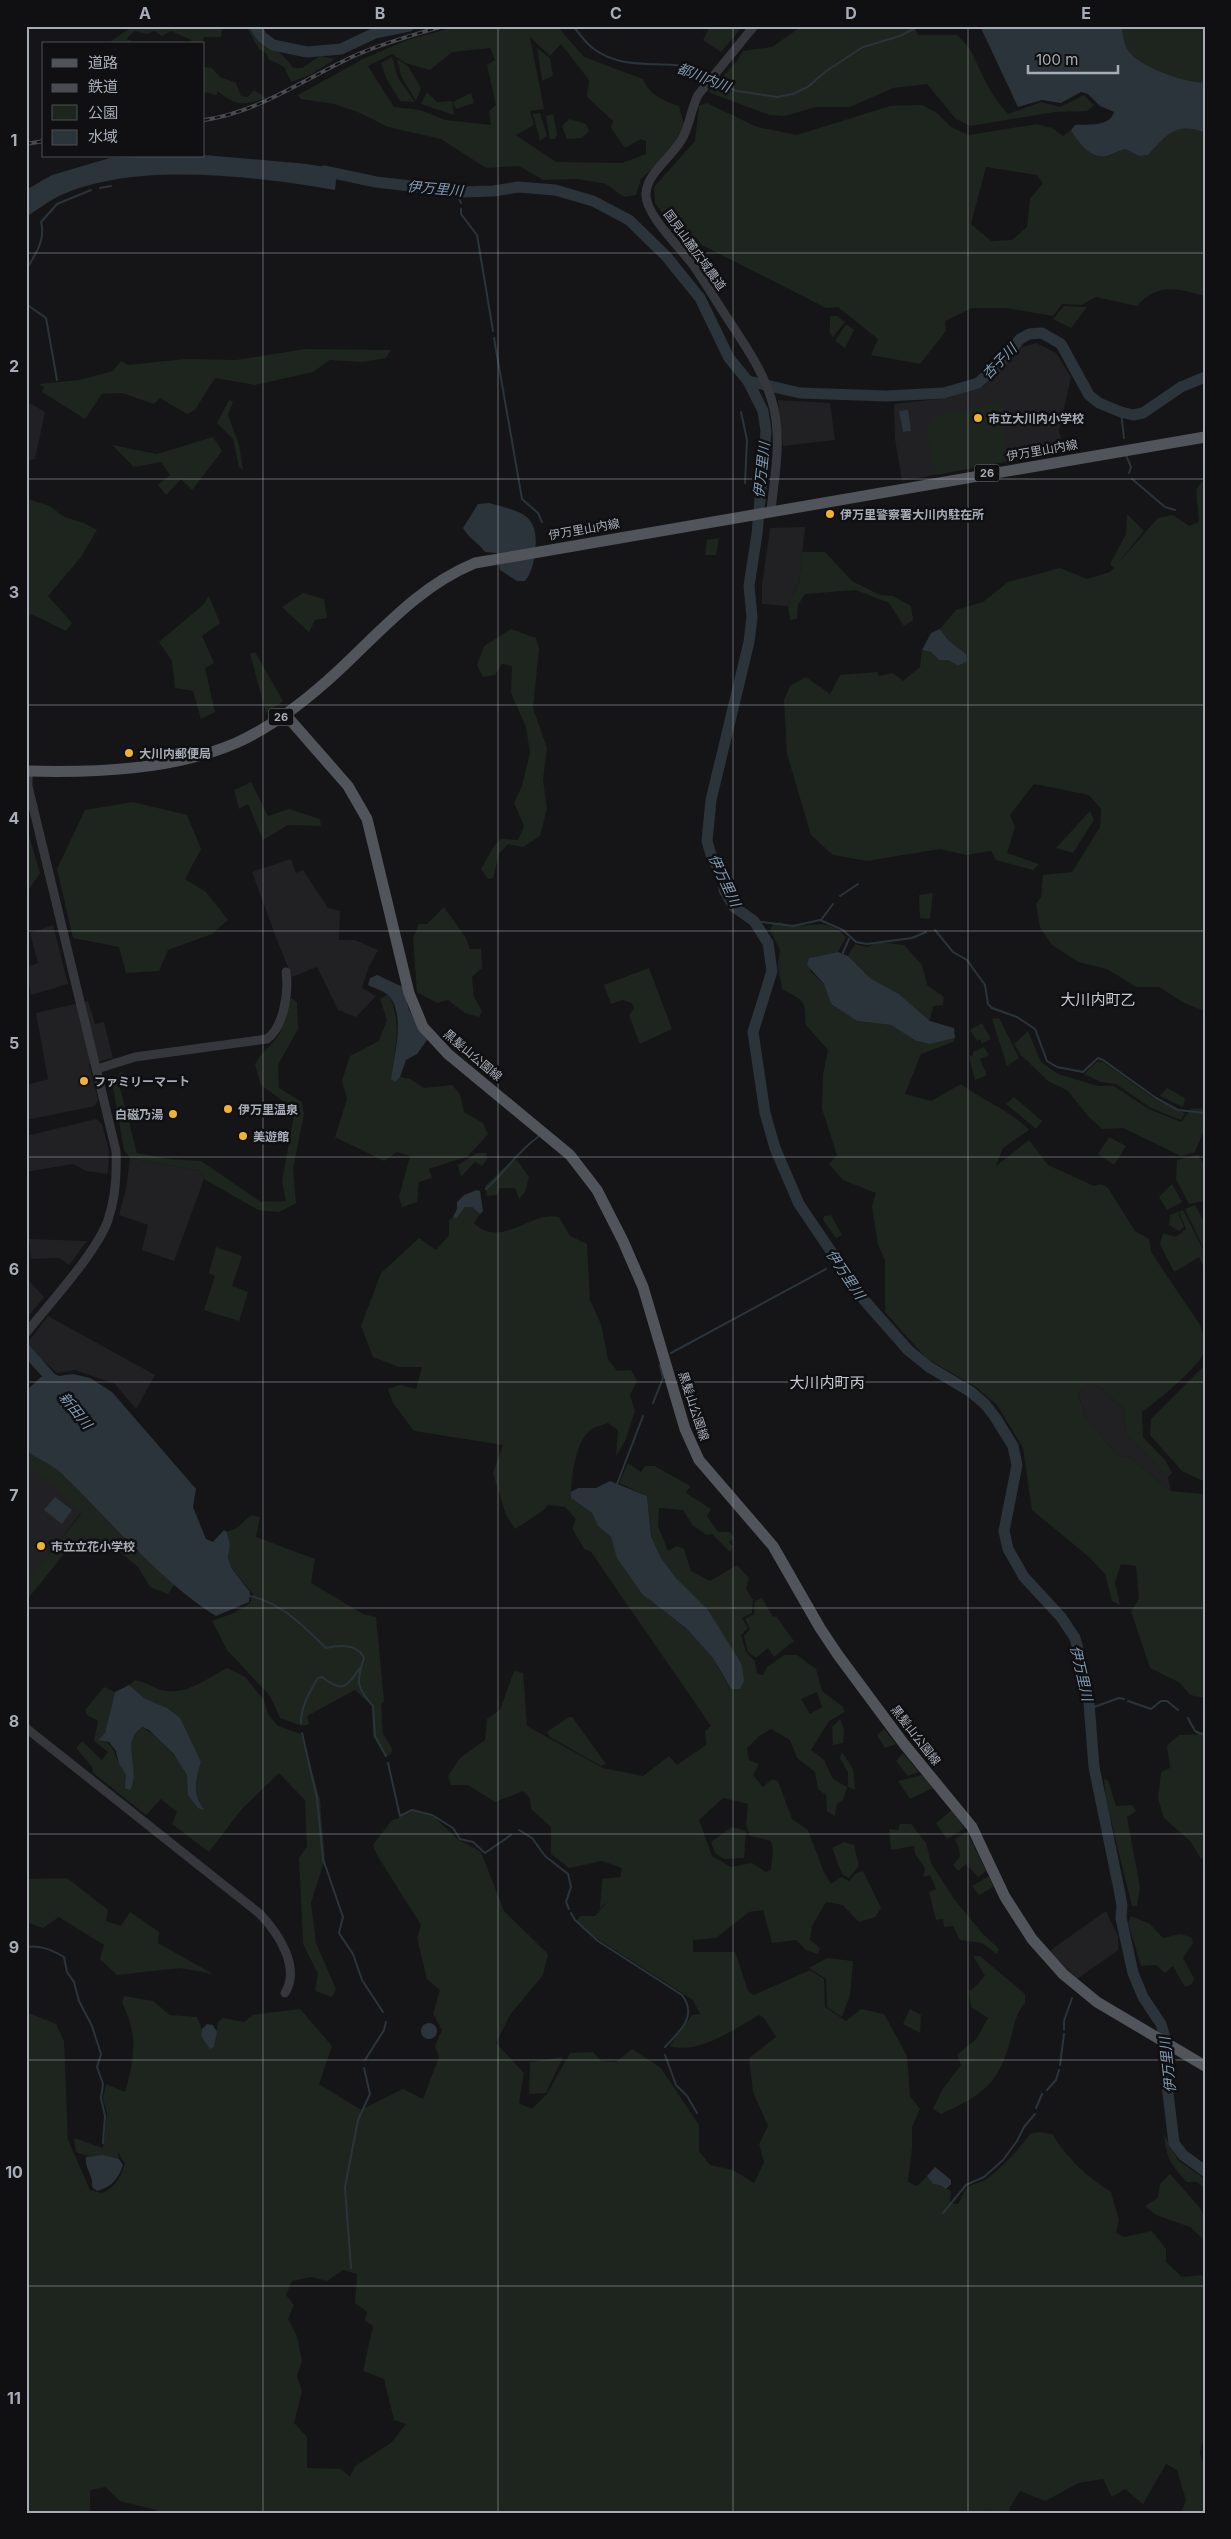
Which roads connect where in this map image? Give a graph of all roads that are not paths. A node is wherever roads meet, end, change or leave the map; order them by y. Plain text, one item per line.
1 (754, 26) edge
2 (1205, 437) edge
3 (770, 510) junction
4 (286, 714) junction
5 (27, 771) edge
6 (286, 972) dead end
7 (97, 1069) junction
8 (26, 1333) edge
9 (26, 1728) edge
10 (285, 1993) dead end
11 (1205, 2066) edge

1 - 3 street, 国見山麓広域農道
2 - 3 main road, 伊万里山内線 / 26
3 - 4 main road, 伊万里山内線 / 26
4 - 5 main road, 伊万里山内線 / 26
4 - 11 main road, 黒髪山公園線
5 - 7 street
6 - 7 street
7 - 8 street
9 - 10 street

